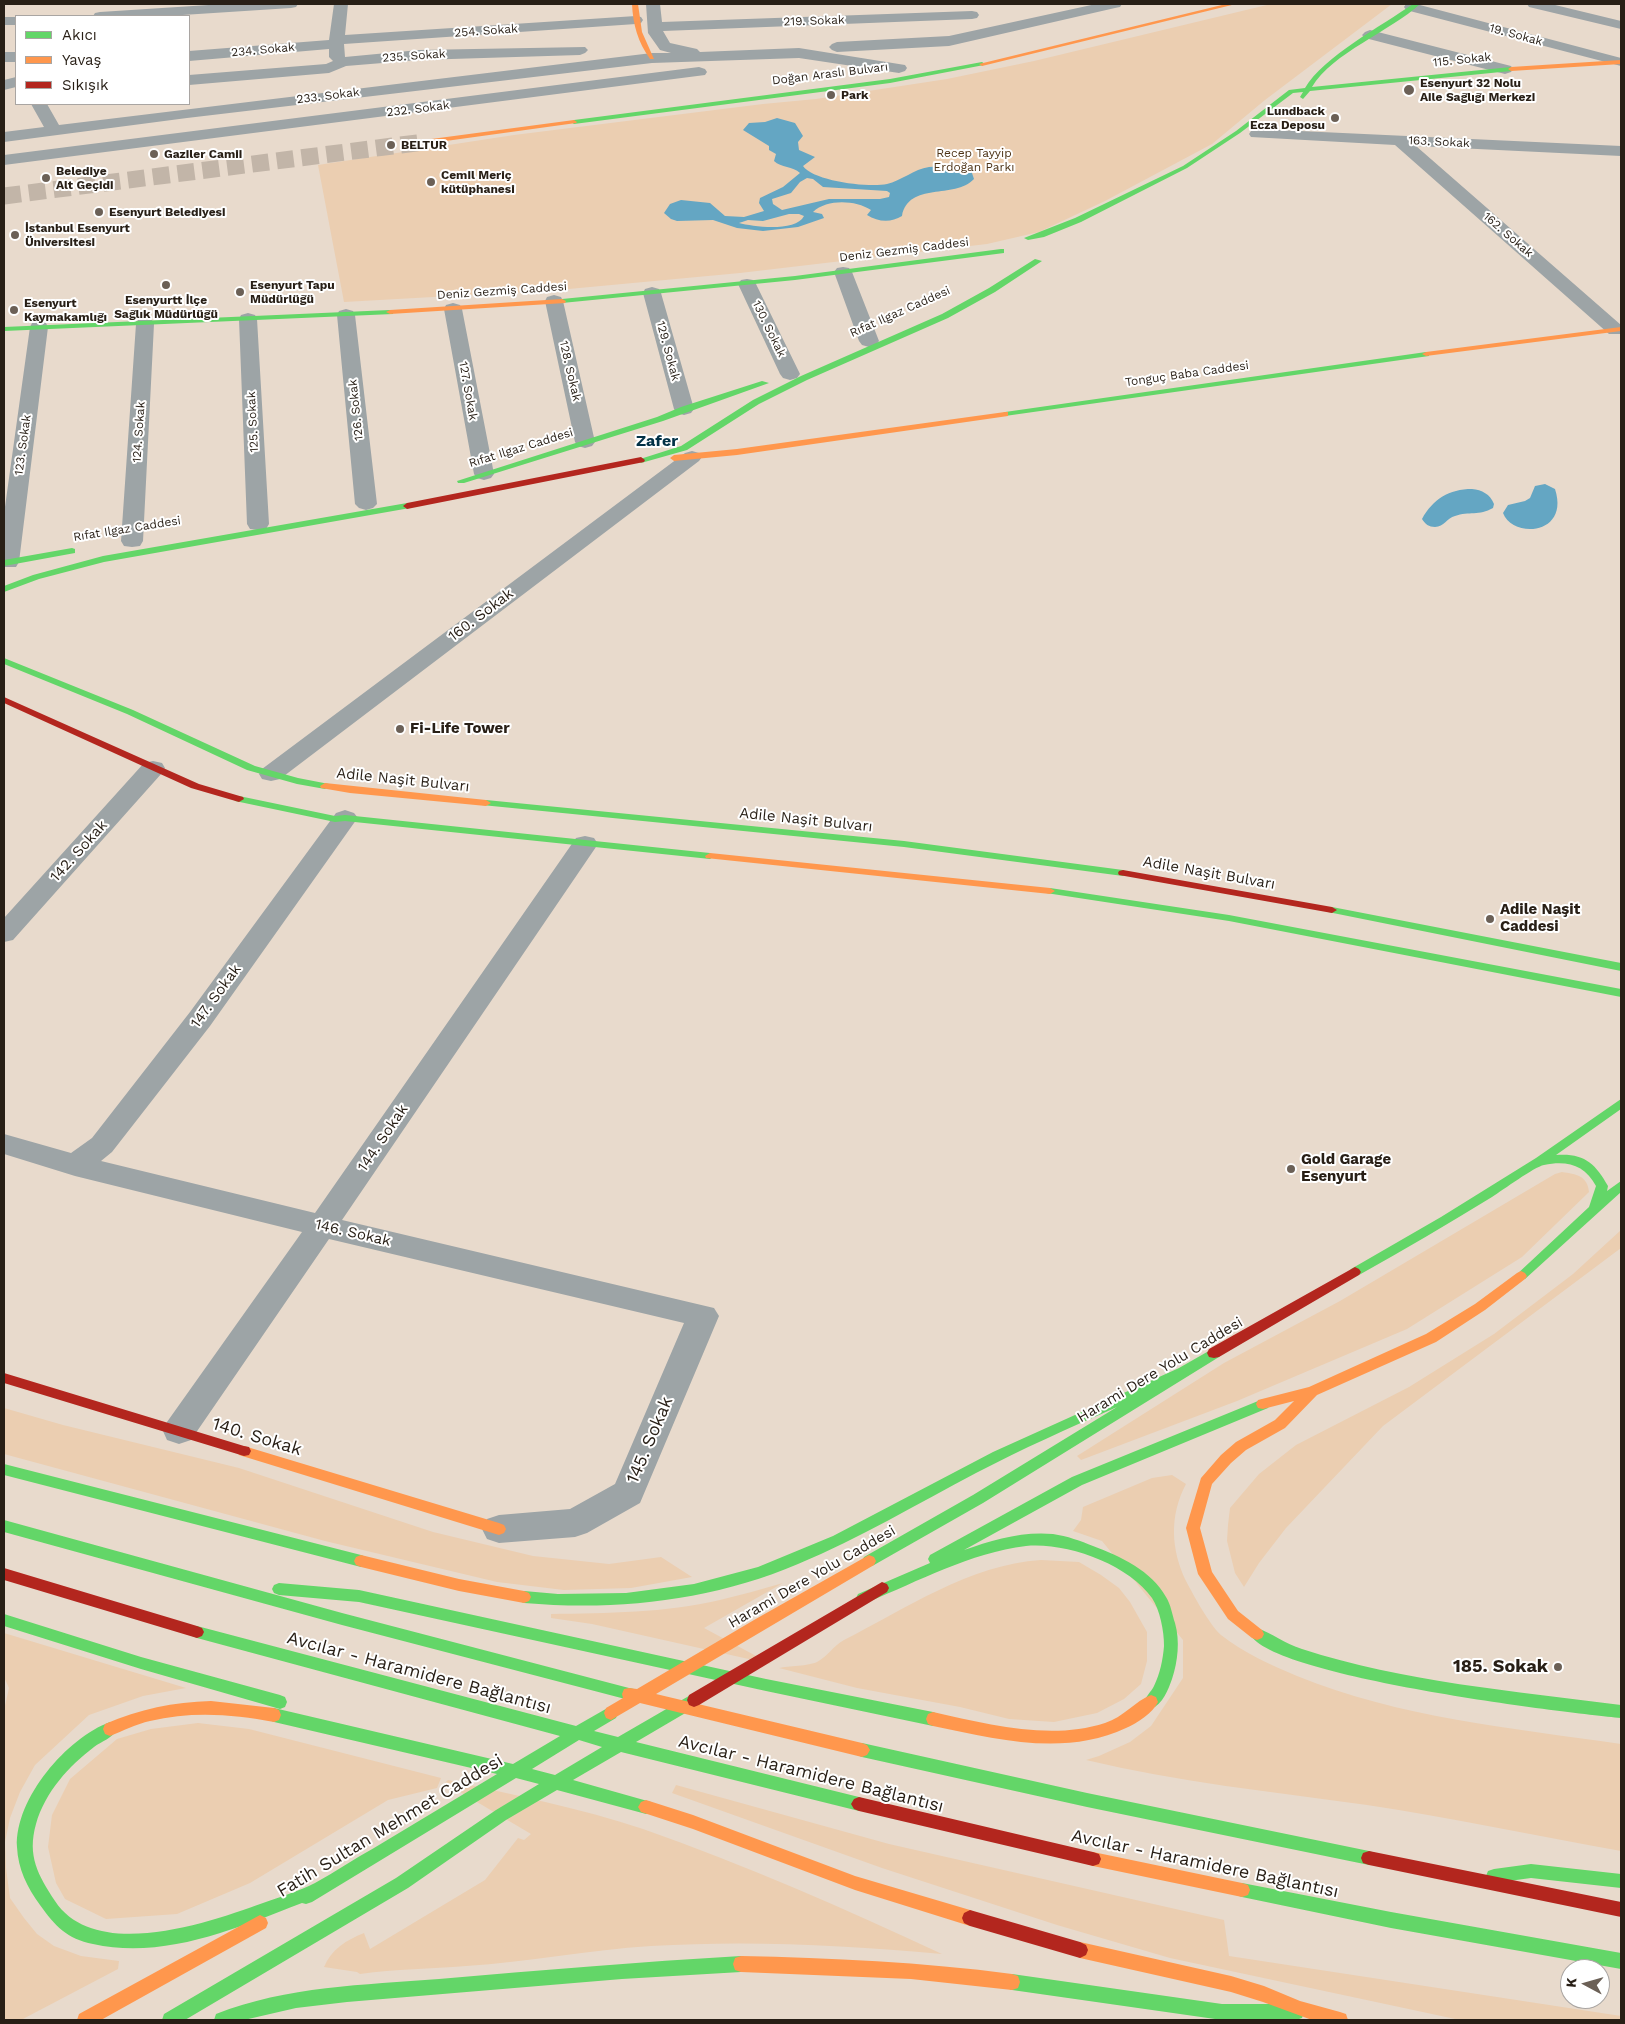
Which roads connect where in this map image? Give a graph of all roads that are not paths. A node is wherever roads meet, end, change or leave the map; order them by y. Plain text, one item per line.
1 (290, 4) edge
2 (341, 4) edge
3 (634, 4) edge
4 (652, 4) edge
5 (1115, 4) edge
6 (1196, 4) edge
7 (1233, 4) edge
8 (1534, 4) edge
9 (1248, 6) dead end
10 (1414, 6) edge
11 (970, 10) edge
12 (158, 11) edge
13 (112, 15) edge
14 (559, 18) junction
15 (636, 20) junction
16 (1621, 25) edge
17 (1090, 26) dead end
18 (655, 27) junction
19 (980, 34) junction
20 (1066, 35) junction
21 (1370, 35) junction
22 (337, 42) junction
23 (1076, 43) junction
24 (1015, 48) junction
25 (569, 51) junction
26 (647, 52) junction
27 (190, 56) edge
28 (971, 57) junction
29 (1621, 62) edge
30 (338, 65) junction
31 (898, 68) junction
32 (1504, 69) junction
33 (190, 80) edge
34 (451, 82) junction
35 (1306, 88) junction
36 (347, 94) junction
37 (464, 103) junction
38 (40, 105) edge
39 (1291, 107) dead end
40 (477, 119) dead end
41 (117, 122) junction
42 (1270, 123) dead end
43 (54, 130) junction
44 (414, 133) tunnel mouth
45 (4, 137) edge
46 (1253, 137) joint
47 (1400, 141) junction
48 (424, 142) tunnel mouth
49 (125, 151) junction
50 (1621, 151) edge
51 (4, 160) edge
52 (1191, 177) dead end
53 (1084, 230) dead end
54 (1007, 258) junction
55 (1038, 261) junction
56 (843, 272) junction
57 (747, 284) junction
58 (652, 293) junction
59 (554, 301) junction
60 (453, 309) junction
61 (346, 315) junction
62 (248, 319) junction
63 (145, 324) junction
64 (39, 327) junction
65 (4, 329) edge
66 (1618, 330) edge
67 (870, 341) junction
68 (790, 374) junction
69 (687, 415) junction
70 (702, 432) junction
71 (586, 442) junction
72 (757, 448) junction
73 (546, 455) junction
74 (692, 457) junction
75 (648, 458) junction
76 (484, 474) junction
77 (570, 476) junction
78 (451, 484) dead end
79 (420, 492) dead end
80 (366, 504) junction
81 (258, 524) junction
82 (137, 541) joint
83 (86, 549) dead end
84 (6, 563) edge
85 (4, 589) edge
86 (4, 662) edge
87 (4, 700) edge
88 (154, 768) junction
89 (271, 774) junction
90 (346, 818) junction
91 (585, 844) junction
92 (4, 934) edge
93 (1588, 960) junction
94 (1621, 962) edge
95 (1621, 967) edge
96 (1621, 993) edge
97 (1621, 1104) edge
98 (4, 1144) edge
99 (1540, 1161) junction
100 (76, 1165) junction
101 (1621, 1185) edge
102 (1595, 1207) junction
103 (322, 1226) junction
104 (703, 1316) joint
105 (1179, 1373) junction
106 (4, 1378) edge
107 (1312, 1391) junction
108 (179, 1431) junction
109 (4, 1469) edge
110 (4, 1526) edge
111 (499, 1529) joint
112 (4, 1574) edge
113 (200, 1581) junction
114 (863, 1598) junction
115 (4, 1620) edge
116 (709, 1654) joint
117 (1621, 1712) edge
118 (404, 1746) junction
119 (1474, 1878) junction
120 (1621, 1881) edge
121 (324, 1887) junction
122 (1621, 1910) edge
123 (1621, 1961) edge
124 (1306, 2012) junction
125 (84, 2020) edge
126 (170, 2020) edge
127 (222, 2020) edge
128 (1340, 2020) edge

1 - 12 street
2 - 22 street
3 - 15 main road
4 - 18 street
5 - 19 street
6 - 20 main road, Doğan Araslı Bulvarı
7 - 23 main road, Doğan Araslı Bulvarı
8 - 16 street
9 - 23 main road
10 - 21 main road
10 - 29 street, 19. Sokak
11 - 18 street, 219. Sokak
11 - 19 street
12 - 13 street
14 - 15 street, 254. Sokak
14 - 22 street, 254. Sokak
14 - 25 street
15 - 26 main road
17 - 20 main road
18 - 19 street
19 - 24 street
19 - 28 street
20 - 24 main road, Doğan Araslı Bulvarı
21 - 32 street
21 - 35 main road
22 - 27 street, 234. Sokak
22 - 30 street
23 - 48 main road, Doğan Araslı Bulvarı
24 - 28 main road, Doğan Araslı Bulvarı
25 - 26 street, 235. Sokak
25 - 30 street, 235. Sokak
26 - 31 street
26 - 34 street, 233. Sokak
28 - 31 main road, Doğan Araslı Bulvarı
29 - 32 main road, 115. Sokak
30 - 33 street, 235. Sokak
30 - 36 street
31 - 37 street, 232. Sokak
31 - 44 main road, Doğan Araslı Bulvarı
32 - 35 main road, 115. Sokak
34 - 36 street, 233. Sokak
34 - 37 street
35 - 39 main road
35 - 55 main road
36 - 41 street, 233. Sokak
37 - 40 street
37 - 49 street, 232. Sokak
38 - 43 street
41 - 43 street, 233. Sokak
41 - 49 street
42 - 46 main road
43 - 45 street, 233. Sokak
46 - 47 street, 163. Sokak
47 - 50 street, 163. Sokak
47 - 66 street, 162. Sokak
49 - 51 street, 232. Sokak
52 - 53 main road
54 - 55 main road, Deniz Gezmiş Caddesi
54 - 56 main road, Deniz Gezmiş Caddesi
54 - 67 main road, Rıfat Ilgaz Caddesi
55 - 70 main road, Rıfat Ilgaz Caddesi
56 - 57 main road, Deniz Gezmiş Caddesi
56 - 67 street
57 - 58 main road, Deniz Gezmiş Caddesi
57 - 68 street, 130. Sokak
58 - 59 main road, Deniz Gezmiş Caddesi
58 - 69 street, 129. Sokak
59 - 60 main road, Deniz Gezmiş Caddesi
59 - 71 street, 128. Sokak
60 - 61 main road, Deniz Gezmiş Caddesi
60 - 76 street, 127. Sokak
61 - 62 main road, Deniz Gezmiş Caddesi
61 - 80 street, 126. Sokak
62 - 63 main road, Deniz Gezmiş Caddesi
62 - 81 street, 125. Sokak
63 - 64 main road, Deniz Gezmiş Caddesi
63 - 82 street, 124. Sokak
64 - 65 main road, Deniz Gezmiş Caddesi
64 - 84 street, 123. Sokak
66 - 72 main road, Tonguç Baba Caddesi
67 - 68 main road, Rıfat Ilgaz Caddesi
68 - 69 main road, Rıfat Ilgaz Caddesi
69 - 71 main road, Rıfat Ilgaz Caddesi
70 - 72 main road, Tonguç Baba Caddesi
70 - 75 main road, Rıfat Ilgaz Caddesi
71 - 73 main road, Rıfat Ilgaz Caddesi
72 - 74 main road, Tonguç Baba Caddesi
73 - 76 main road, Rıfat Ilgaz Caddesi
73 - 77 main road
74 - 75 main road, Tonguç Baba Caddesi
74 - 89 street, 160. Sokak
75 - 77 main road, Rıfat Ilgaz Caddesi
76 - 78 main road, Rıfat Ilgaz Caddesi
77 - 85 main road, Rıfat Ilgaz Caddesi
79 - 80 main road, Rıfat Ilgaz Caddesi
80 - 81 main road, Rıfat Ilgaz Caddesi
81 - 82 main road, Rıfat Ilgaz Caddesi
83 - 84 main road, Rıfat Ilgaz Caddesi
86 - 89 main road, Adile Naşit Bulvarı
87 - 88 main road
88 - 90 main road
88 - 92 street, 142. Sokak
89 - 93 main road, Adile Naşit Bulvarı
90 - 91 main road
90 - 100 street, 147. Sokak
91 - 96 main road
91 - 103 street, 144. Sokak
93 - 94 main road
93 - 95 main road, Adile Naşit Bulvarı
97 - 99 main road, Harami Dere Yolu Caddesi
98 - 100 street, 146. Sokak
99 - 102 main road
99 - 105 main road, Harami Dere Yolu Caddesi
100 - 103 street, 146. Sokak
101 - 102 main road
102 - 107 main road
103 - 104 street, 146. Sokak
103 - 108 street, 144. Sokak
104 - 111 street, 145. Sokak
105 - 109 main road
105 - 116 main road, Harami Dere Yolu Caddesi
106 - 108 main road, 140. Sokak
107 - 114 main road
107 - 117 main road
108 - 111 main road, 140. Sokak
110 - 113 main road, Avcılar - Haramidere Bağlantısı
112 - 123 main road, Avcılar - Haramidere Bağlantısı
113 - 114 main road
113 - 119 main road, Avcılar - Haramidere Bağlantısı
114 - 126 main road
115 - 118 main road
116 - 121 main road, Fatih Sultan Mehmet Caddesi
118 - 121 main road
118 - 124 main road
119 - 120 main road
119 - 122 main road, Avcılar - Haramidere Bağlantısı
121 - 125 main road, Fatih Sultan Mehmet Caddesi
124 - 127 main road
124 - 128 main road

